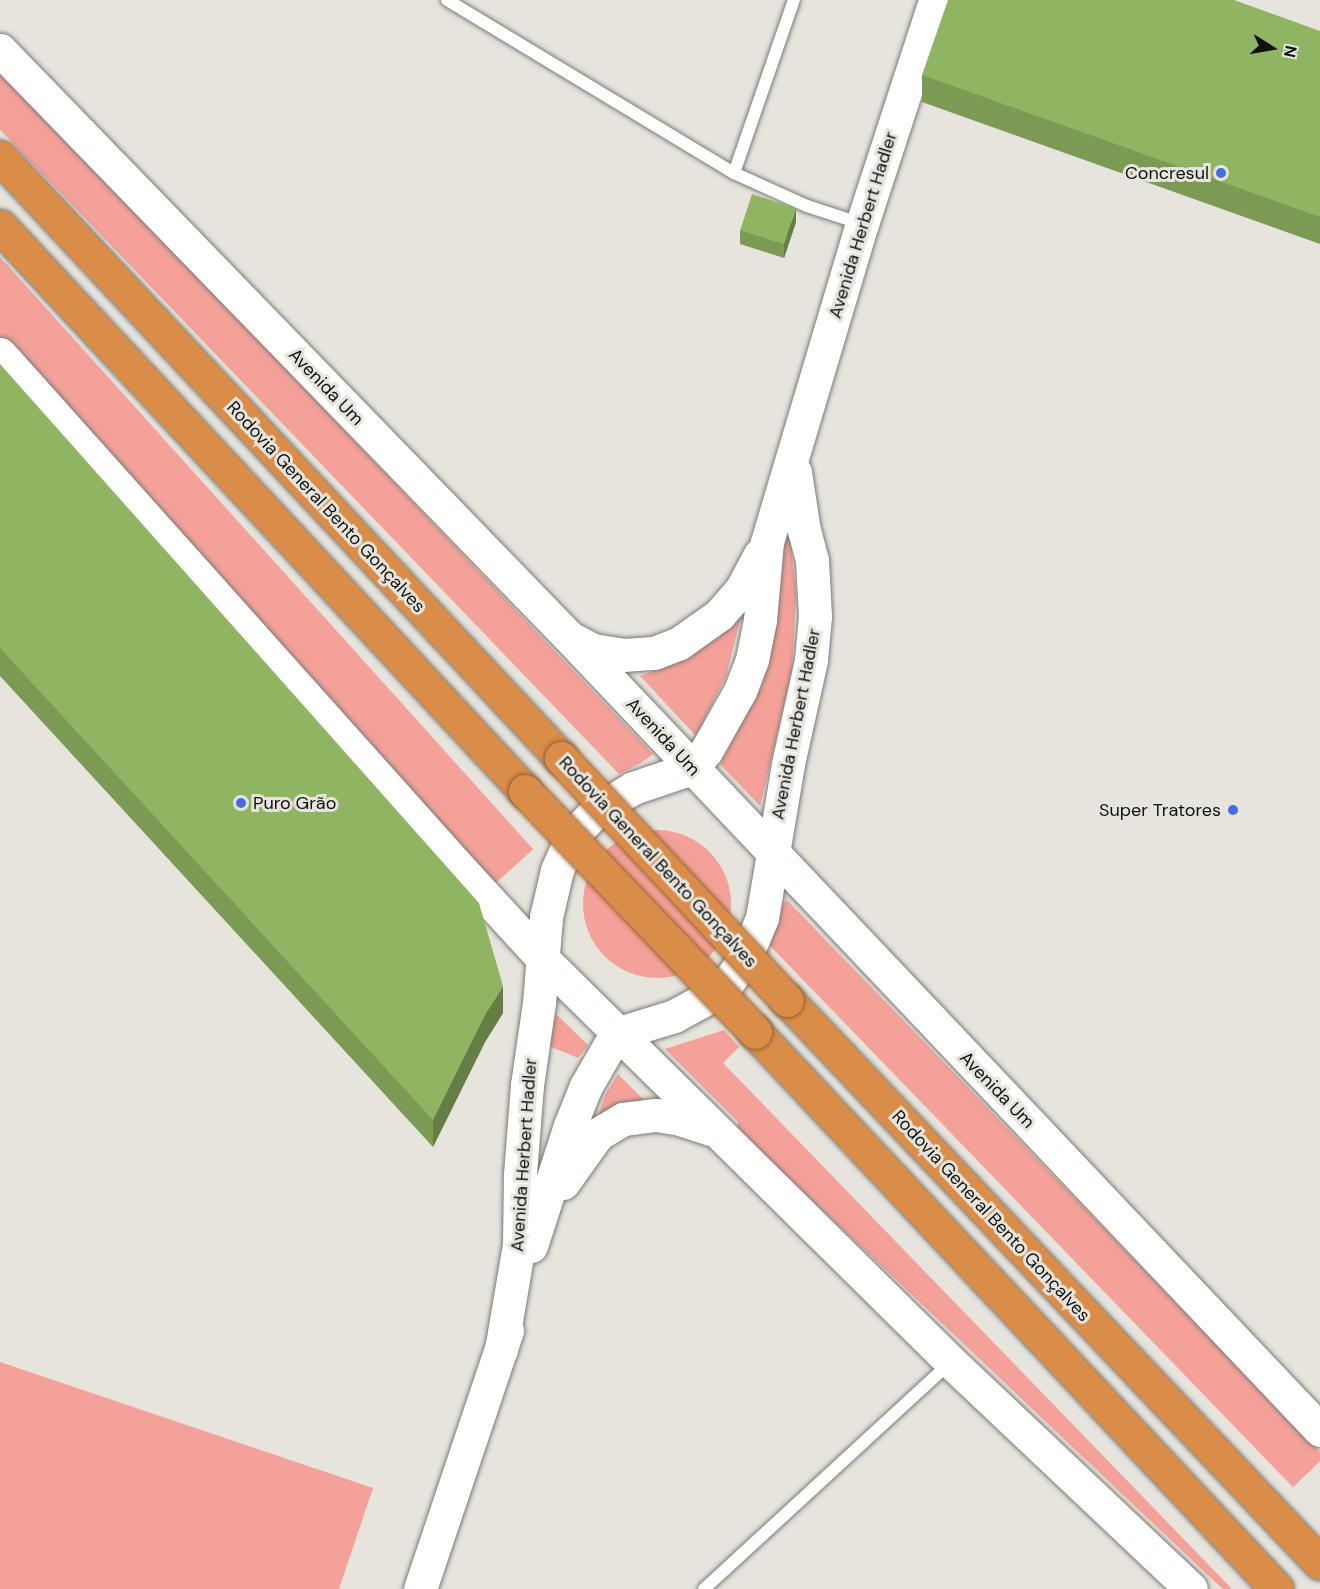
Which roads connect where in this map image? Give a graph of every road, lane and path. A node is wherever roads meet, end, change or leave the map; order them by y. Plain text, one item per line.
1 (447, 0) edge
2 (795, 0) edge
3 (935, 0) edge
4 (0, 50) edge
5 (0, 157) edge
6 (735, 173) junction
7 (862, 224) junction
8 (0, 226) edge
9 (0, 354) edge
10 (796, 452) junction
11 (778, 509) junction
12 (567, 635) junction
13 (692, 768) junction
14 (771, 853) junction
15 (544, 960) junction
16 (616, 1034) junction
17 (718, 1132) junction
18 (501, 1350) junction
19 (951, 1362) junction
20 (1320, 1430) edge
21 (1320, 1563) edge
22 (420, 1589) edge
23 (704, 1589) edge
24 (1191, 1589) edge
25 (1277, 1589) edge

1 - 6 lane
2 - 6 lane
3 - 7 main road, Avenida Herbert Hadler
4 - 12 main road, Avenida Um
5 - 21 highway, Rodovia General Bento Gonçalves, bridge
6 - 7 lane
7 - 10 main road, Avenida Herbert Hadler
8 - 25 highway, bridge
9 - 15 main road
10 - 11 main road, Avenida Herbert Hadler
10 - 14 main road, Avenida Herbert Hadler
11 - 12 main road
11 - 13 main road, Avenida Herbert Hadler
12 - 13 main road, Avenida Um
13 - 14 main road, Avenida Um
13 - 15 main road, Avenida Herbert Hadler
14 - 16 main road, Avenida Herbert Hadler
14 - 20 main road, Avenida Um
15 - 16 main road
15 - 18 main road, Avenida Herbert Hadler
16 - 17 main road
16 - 18 main road, Avenida Herbert Hadler
17 - 18 main road
17 - 19 main road
18 - 22 main road, Avenida Herbert Hadler
19 - 23 lane
19 - 24 main road

